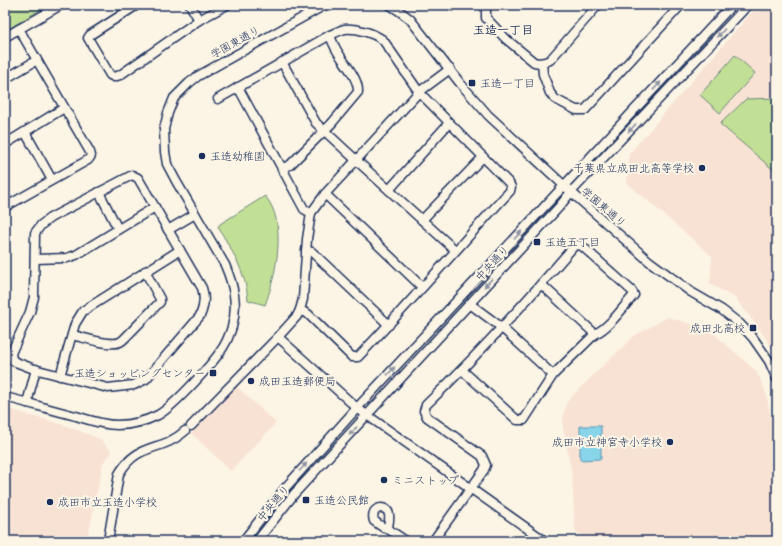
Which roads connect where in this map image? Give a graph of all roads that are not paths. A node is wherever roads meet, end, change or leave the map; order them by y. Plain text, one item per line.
1 (61, 5) edge
2 (136, 5) edge
3 (190, 5) edge
4 (227, 5) edge
5 (325, 5) edge
6 (390, 5) edge
7 (486, 5) edge
8 (598, 5) edge
9 (681, 5) edge
10 (732, 5) edge
11 (748, 5) edge
12 (199, 20) junction
13 (19, 29) junction
14 (330, 35) junction
15 (5, 37) edge
16 (37, 60) junction
17 (282, 62) junction
18 (542, 63) junction
19 (450, 69) junction
20 (5, 79) edge
21 (238, 87) junction
22 (419, 92) junction
23 (218, 98) dead end
24 (64, 108) junction
25 (449, 123) junction
26 (324, 130) junction
27 (25, 132) junction
28 (5, 144) edge
29 (483, 157) junction
30 (356, 160) junction
31 (283, 168) junction
32 (52, 180) junction
33 (564, 186) junction
34 (389, 190) junction
35 (99, 192) junction
36 (571, 192) junction
37 (325, 194) junction
38 (5, 207) edge
39 (155, 207) junction
40 (311, 213) junction
41 (195, 214) junction
42 (422, 220) junction
43 (118, 229) junction
44 (168, 230) junction
45 (180, 250) junction
46 (455, 250) junction
47 (306, 251) junction
48 (35, 259) junction
49 (145, 271) junction
50 (541, 284) junction
51 (422, 287) junction
52 (470, 304) junction
53 (300, 310) junction
54 (389, 325) junction
55 (501, 327) junction
56 (595, 334) junction
57 (72, 335) junction
58 (278, 337) junction
59 (36, 369) junction
60 (462, 370) junction
61 (553, 375) junction
62 (60, 376) junction
63 (777, 379) edge
64 (5, 397) edge
65 (27, 403) junction
66 (357, 408) junction
67 (367, 416) junction
68 (470, 488) junction
69 (388, 529) dead end
70 (535, 538) edge
71 (108, 541) edge
72 (244, 541) edge
73 (257, 541) edge
74 (406, 541) edge
75 (433, 541) edge
76 (545, 541) edge

1 - 13 street
2 - 12 street
3 - 12 street
4 - 12 street
5 - 41 street, 学園東通り
6 - 19 street, 学園東通り
7 - 18 street
8 - 18 street
9 - 18 street
33 -> 10 street, 中央通り
11 -> 36 street, 中央通り
13 - 15 street
13 - 16 street
14 - 17 street
14 - 22 street
14 - 26 street
16 - 20 street
16 - 24 street
17 - 21 street
17 - 26 street
19 - 22 street
19 - 33 street, 学園東通り
21 - 23 street
21 - 31 street
22 - 25 street
22 - 30 street
24 - 27 street
24 - 32 street
25 - 29 street
25 - 34 street
26 - 30 street
26 - 31 street
27 - 28 street
27 - 32 street
29 - 42 street
29 - 46 street
30 - 34 street
30 - 37 street
31 - 40 street
32 - 38 street
33 - 36 street, 学園東通り
66 -> 33 street, 中央通り
34 - 42 street
35 - 39 street
35 - 43 street
35 - 48 street
36 -> 52 street, 中央通り
36 - 63 street, 学園東通り
37 - 40 street
37 - 51 street
39 - 43 street
39 - 44 street
40 - 47 street
41 - 44 street
41 - 65 street, 学園東通り
42 - 46 street
43 - 48 street
44 - 45 street
45 - 49 street
45 - 62 street
46 - 51 street
47 - 53 street
47 - 54 street
48 - 59 street
49 - 57 street
49 - 57 street
50 - 55 street
50 - 56 street
50 - 56 street
51 - 54 street
52 - 55 street
52 - 67 street, 中央通り
53 - 54 street
53 - 58 street
55 - 60 street
55 - 61 street
56 - 61 street
57 - 62 street
58 - 66 street
58 - 71 street
59 - 62 street
59 - 65 street
60 - 61 street
60 - 68 street
64 - 65 street, 学園東通り
66 - 67 street
72 -> 66 street, 中央通り
67 - 68 street
67 -> 73 street, 中央通り
68 - 70 street
68 - 75 street
69 - 74 street
70 - 76 street

